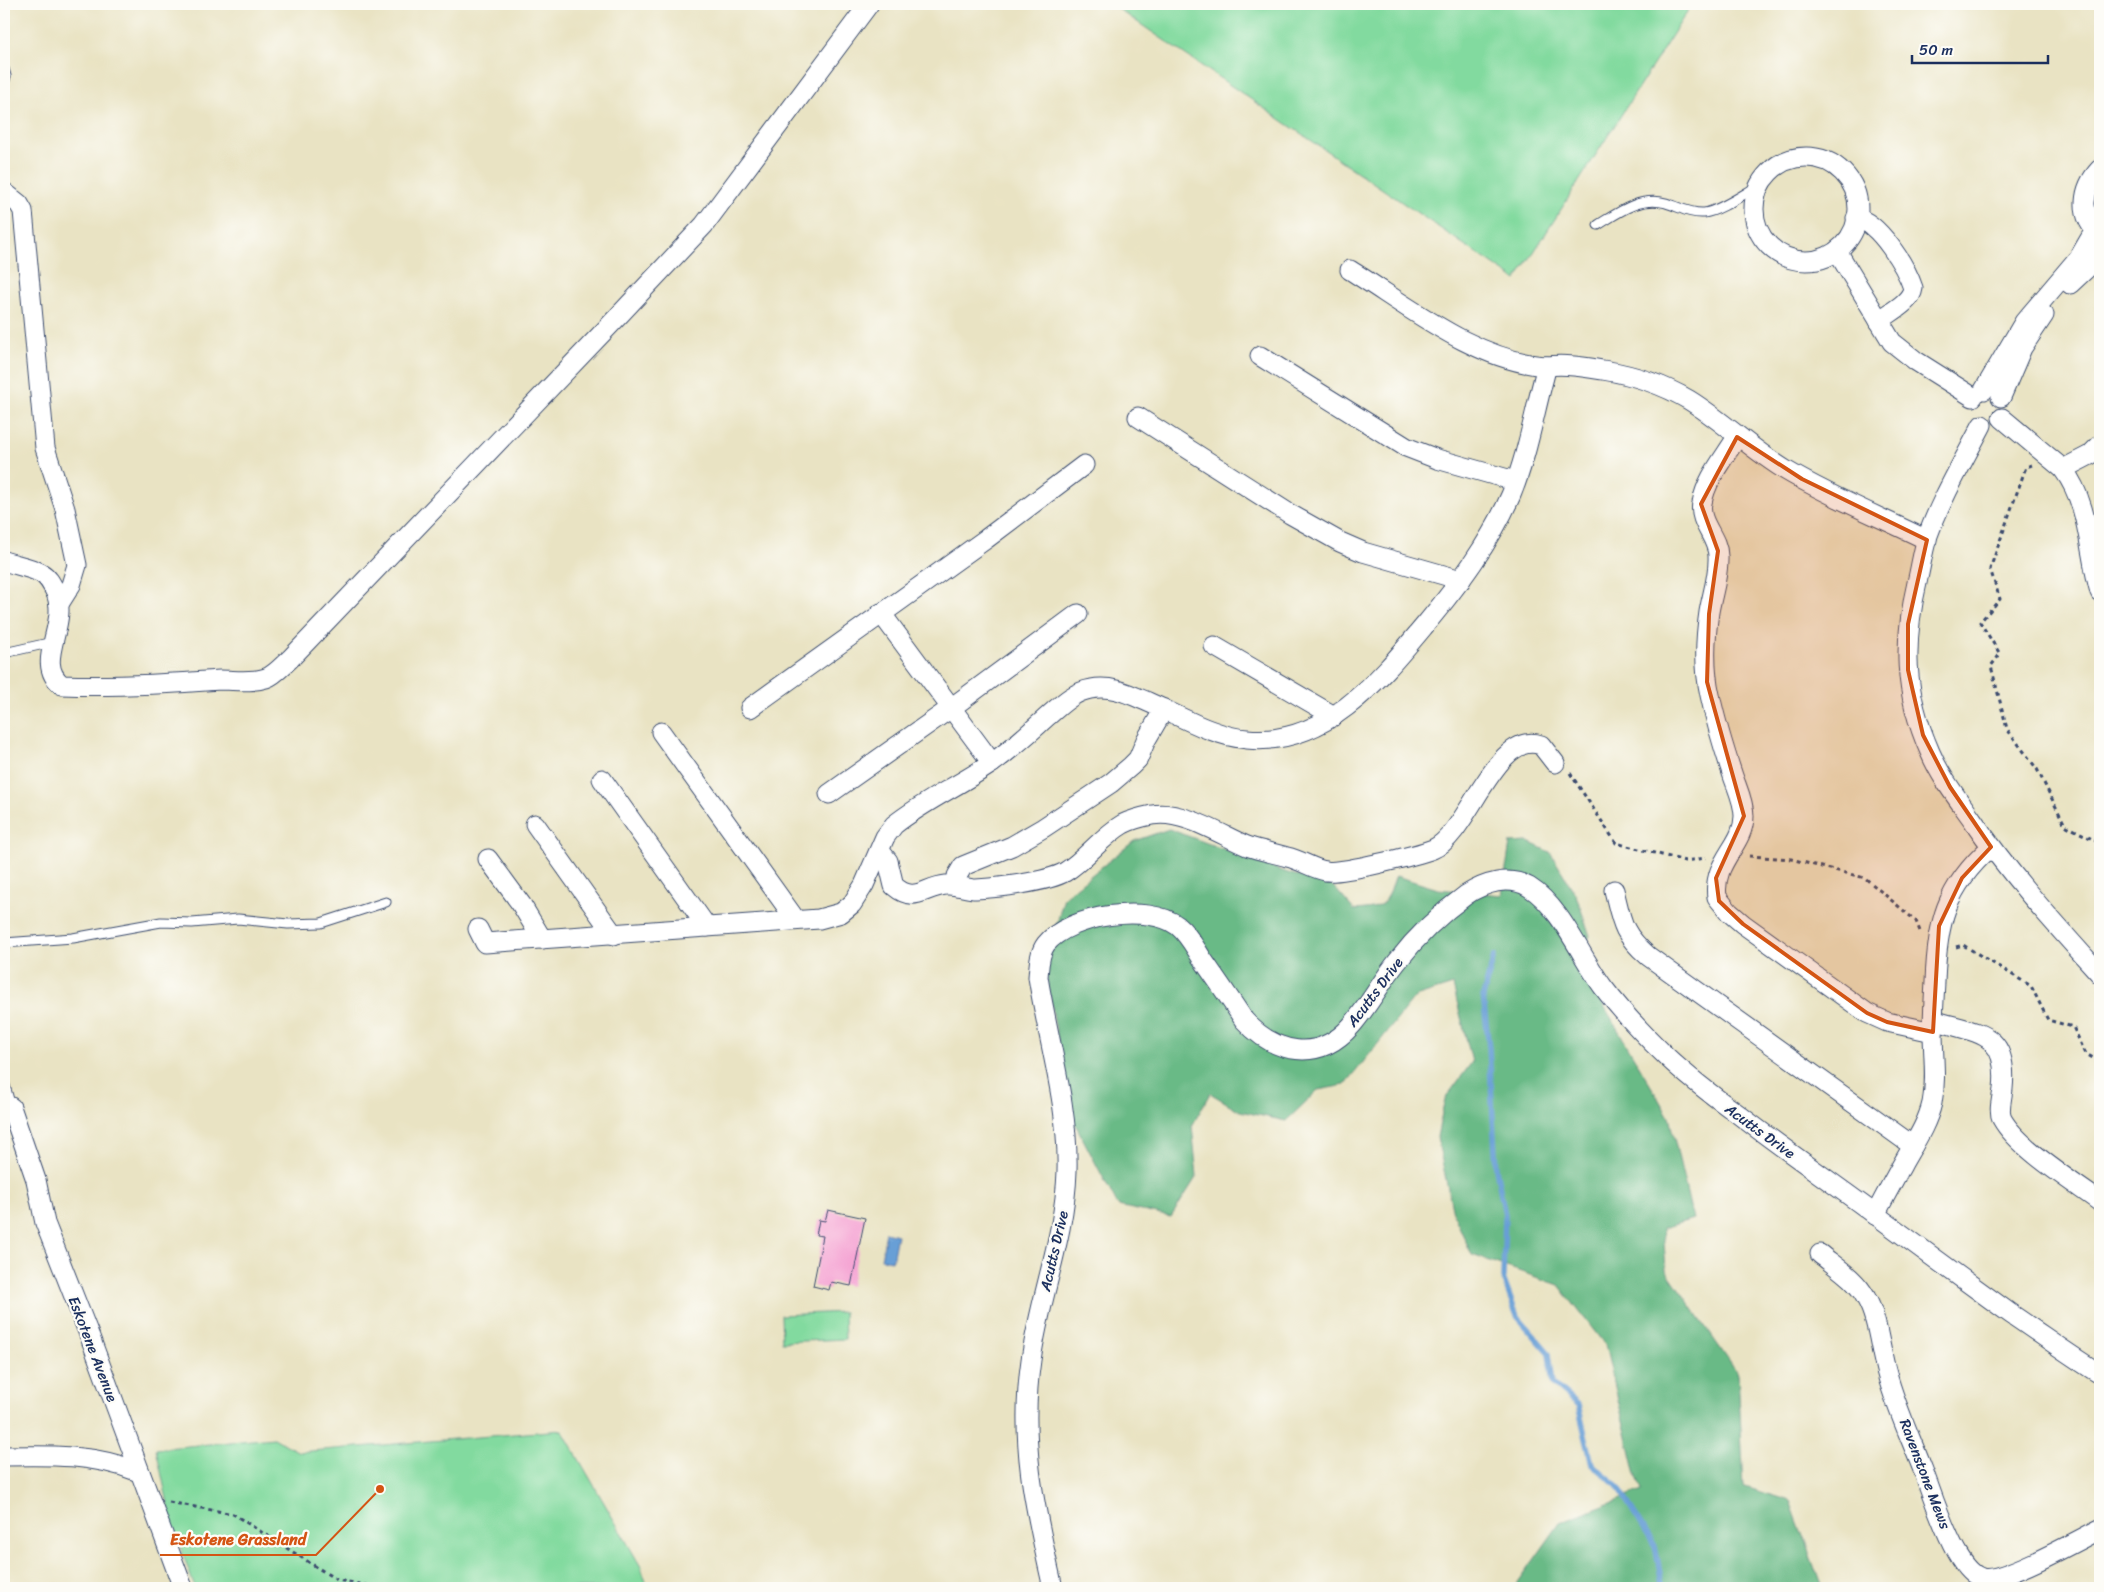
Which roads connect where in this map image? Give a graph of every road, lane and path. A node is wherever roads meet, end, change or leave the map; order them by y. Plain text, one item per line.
1 (869, 4) edge
2 (4, 70) edge
3 (4, 84) edge
4 (2100, 170) edge
5 (1760, 185) junction
6 (4, 192) edge
7 (1856, 218) junction
8 (1598, 225) dead end
9 (2097, 232) edge
10 (1837, 251) junction
11 (2100, 256) edge
12 (1350, 270) dead end
13 (1879, 321) junction
14 (1260, 356) dead end
15 (1547, 366) junction
16 (1986, 395) junction
17 (1138, 417) dead end
18 (2002, 418) junction
19 (1982, 425) junction
20 (1737, 436) junction
21 (2100, 445) edge
22 (2056, 464) junction
23 (1084, 465) dead end
24 (1515, 481) junction
25 (1927, 540) junction
26 (4, 561) edge
27 (1461, 580) junction
28 (2100, 592) edge
29 (59, 604) junction
30 (881, 614) junction
31 (1078, 614) dead end
32 (54, 642) junction
33 (1214, 646) dead end
34 (4, 653) edge
35 (750, 708) dead end
36 (950, 708) junction
37 (1164, 709) junction
38 (1334, 716) junction
39 (661, 732) dead end
40 (992, 762) junction
41 (1555, 763) joint
42 (602, 779) dead end
43 (829, 794) dead end
44 (535, 824) dead end
45 (2100, 842) edge
46 (1991, 847) junction
47 (880, 851) junction
48 (1729, 854) junction
49 (488, 859) dead end
50 (957, 886) junction
51 (1614, 890) dead end
52 (386, 902) dead end
53 (796, 920) junction
54 (707, 927) junction
55 (478, 930) dead end
56 (614, 935) junction
57 (542, 939) junction
58 (4, 943) edge
59 (1936, 950) junction
60 (2100, 974) edge
61 (1933, 1026) junction
62 (2100, 1062) edge
63 (4, 1082) edge
64 (11, 1107) joint
65 (1913, 1146) junction
66 (2100, 1202) edge
67 (1875, 1215) junction
68 (1820, 1254) dead end
69 (2100, 1374) edge
70 (4, 1456) edge
71 (139, 1472) junction
72 (149, 1499) junction
73 (2100, 1529) edge
74 (183, 1588) edge
75 (382, 1588) edge
76 (1053, 1588) edge

1 - 32 street
2 - 3 lane
4 - 9 street
5 - 7 street
5 - 8 lane
5 - 10 street
6 - 29 street
7 - 10 street
7 - 13 street
9 - 16 street
10 - 13 street
11 - 16 street
12 - 15 street
13 - 16 street
14 - 24 street
15 - 20 street
15 - 24 street
16 - 18 street
16 - 19 street
17 - 27 street
18 - 19 street
18 - 22 street
19 - 25 street
20 - 25 street
20 - 48 street
21 - 22 street
22 - 28 street
22 - 45 path
23 - 30 street
24 - 27 street
25 - 46 street
26 - 29 street
27 - 38 street
29 - 32 street
30 - 35 street
30 - 36 street
31 - 36 street
32 - 34 lane
33 - 38 street
36 - 40 street
36 - 43 street
37 - 38 street
37 - 40 street
37 - 50 street
39 - 53 street
40 - 47 street
41 - 48 path
41 - 50 street
42 - 54 street
44 - 56 street
46 - 59 street
46 - 60 street
47 - 50 street
47 - 53 street
48 - 59 path
48 - 61 street
49 - 57 street
51 - 65 street
52 - 58 lane
53 - 54 street
54 - 56 street
55 - 57 street
56 - 57 street
59 - 61 street
59 - 62 path
61 - 65 street
61 - 66 street
63 - 64 lane
64 - 71 street, Eskotene Avenue
65 - 67 street
67 - 69 street, Acutts Drive
67 - 76 street, Acutts Drive
68 - 73 street, Ravenstone Mews
70 - 71 street
71 - 72 street, Eskotene Avenue
72 - 74 street, Eskotene Avenue
72 - 75 path

